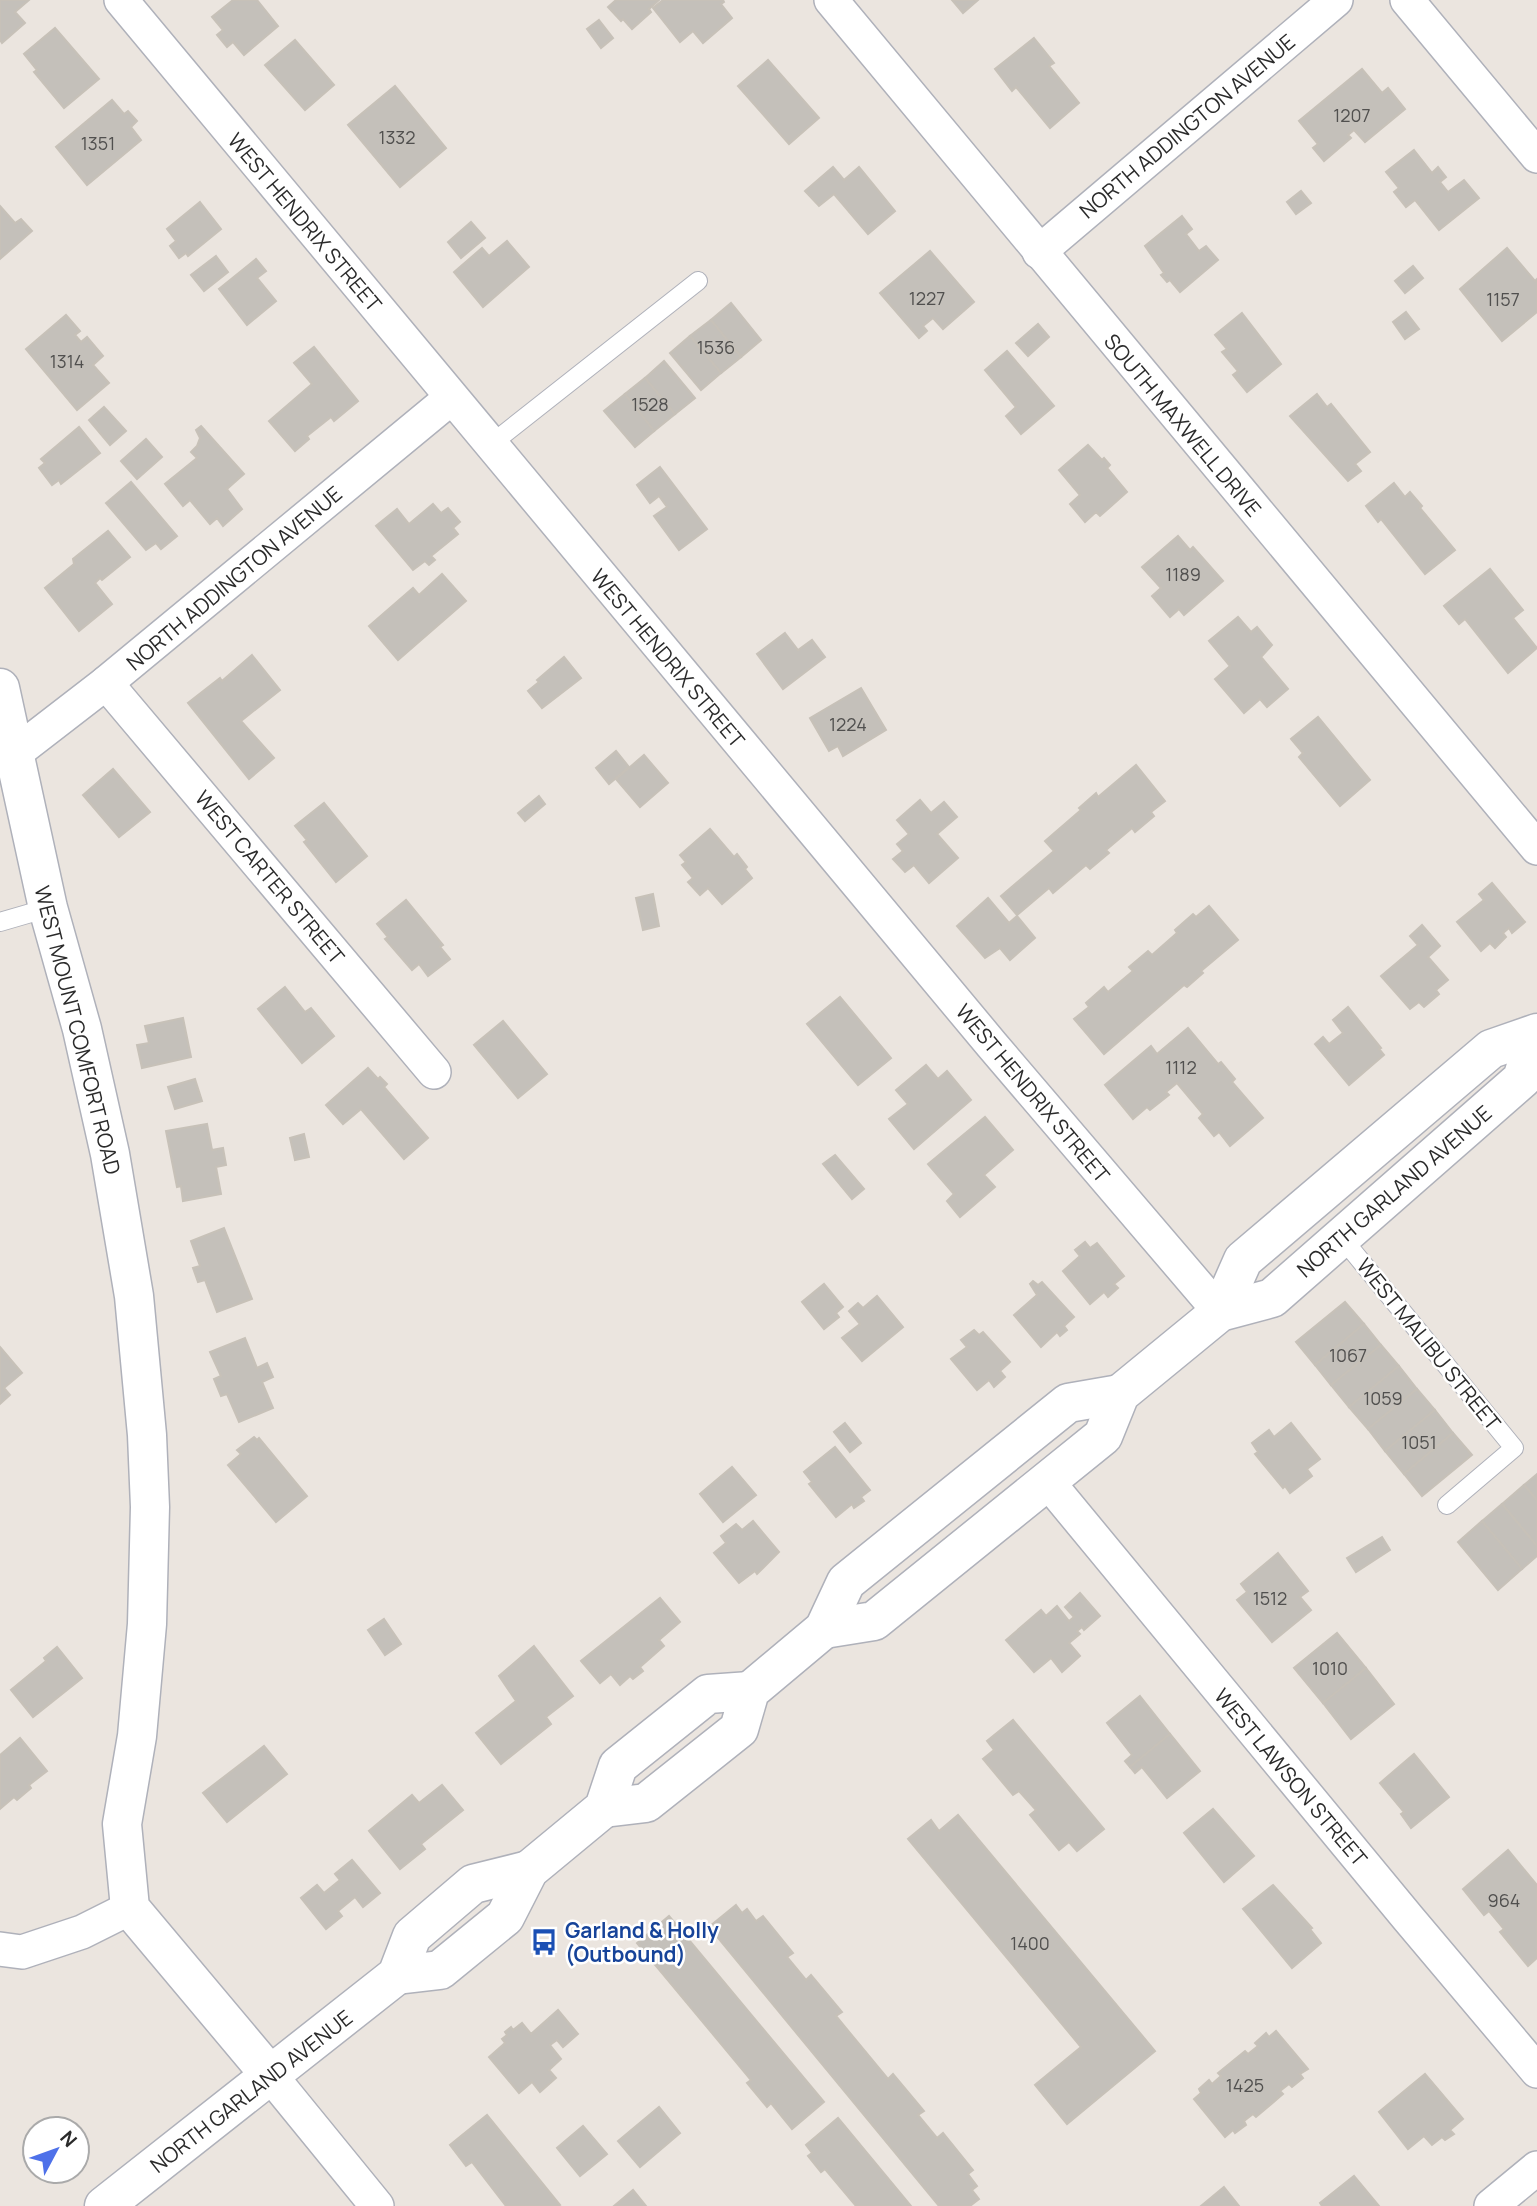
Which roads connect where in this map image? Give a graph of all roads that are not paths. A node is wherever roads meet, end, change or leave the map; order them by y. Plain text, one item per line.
1 (121, 0) edge
2 (831, 0) edge
3 (1335, 0) edge
4 (1407, 0) edge
5 (1537, 156) edge
6 (1039, 252) junction
7 (698, 281) dead end
8 (451, 398) junction
9 (490, 445) junction
10 (106, 684) junction
11 (0, 688) edge
12 (14, 754) junction
13 (1537, 848) edge
14 (48, 908) junction
15 (0, 922) edge
16 (1536, 1033) edge
17 (434, 1072) dead end
18 (1342, 1238) junction
19 (1220, 1312) junction
20 (1120, 1394) junction
21 (1048, 1482) junction
22 (1447, 1505) dead end
23 (824, 1629) junction
24 (130, 1908) junction
25 (0, 1949) edge
26 (1537, 2071) edge
27 (271, 2076) junction
28 (1533, 2180) edge
29 (104, 2206) edge
30 (377, 2206) edge
31 (1491, 2206) edge

1 - 8 street, WEST HENDRIX STREET
2 - 6 street, SOUTH MAXWELL DRIVE
3 - 6 street, NORTH ADDINGTON AVENUE
4 - 5 street
6 - 13 street, SOUTH MAXWELL DRIVE
7 - 9 lane
8 - 9 street, WEST HENDRIX STREET
8 - 10 street, NORTH ADDINGTON AVENUE
9 - 19 street, WEST HENDRIX STREET
10 - 12 street, NORTH ADDINGTON AVENUE
10 - 17 street, WEST CARTER STREET
11 - 12 main road, WEST MOUNT COMFORT ROAD
12 - 14 main road, WEST MOUNT COMFORT ROAD
14 - 15 lane
14 - 24 main road, WEST MOUNT COMFORT ROAD
16 - 18 main road, NORTH GARLAND AVENUE
16 - 19 main road, NORTH GARLAND AVENUE
18 - 19 main road, NORTH GARLAND AVENUE
18 - 22 lane, WEST MALIBU STREET
19 - 20 main road, NORTH GARLAND AVENUE
20 - 21 main road, NORTH GARLAND AVENUE
20 - 23 main road, NORTH GARLAND AVENUE
21 - 23 main road, NORTH GARLAND AVENUE
21 - 26 street, WEST LAWSON STREET
23 - 27 main road, NORTH GARLAND AVENUE
24 - 25 street
24 - 27 main road
27 - 29 main road, NORTH GARLAND AVENUE
27 - 30 street
28 - 31 street

